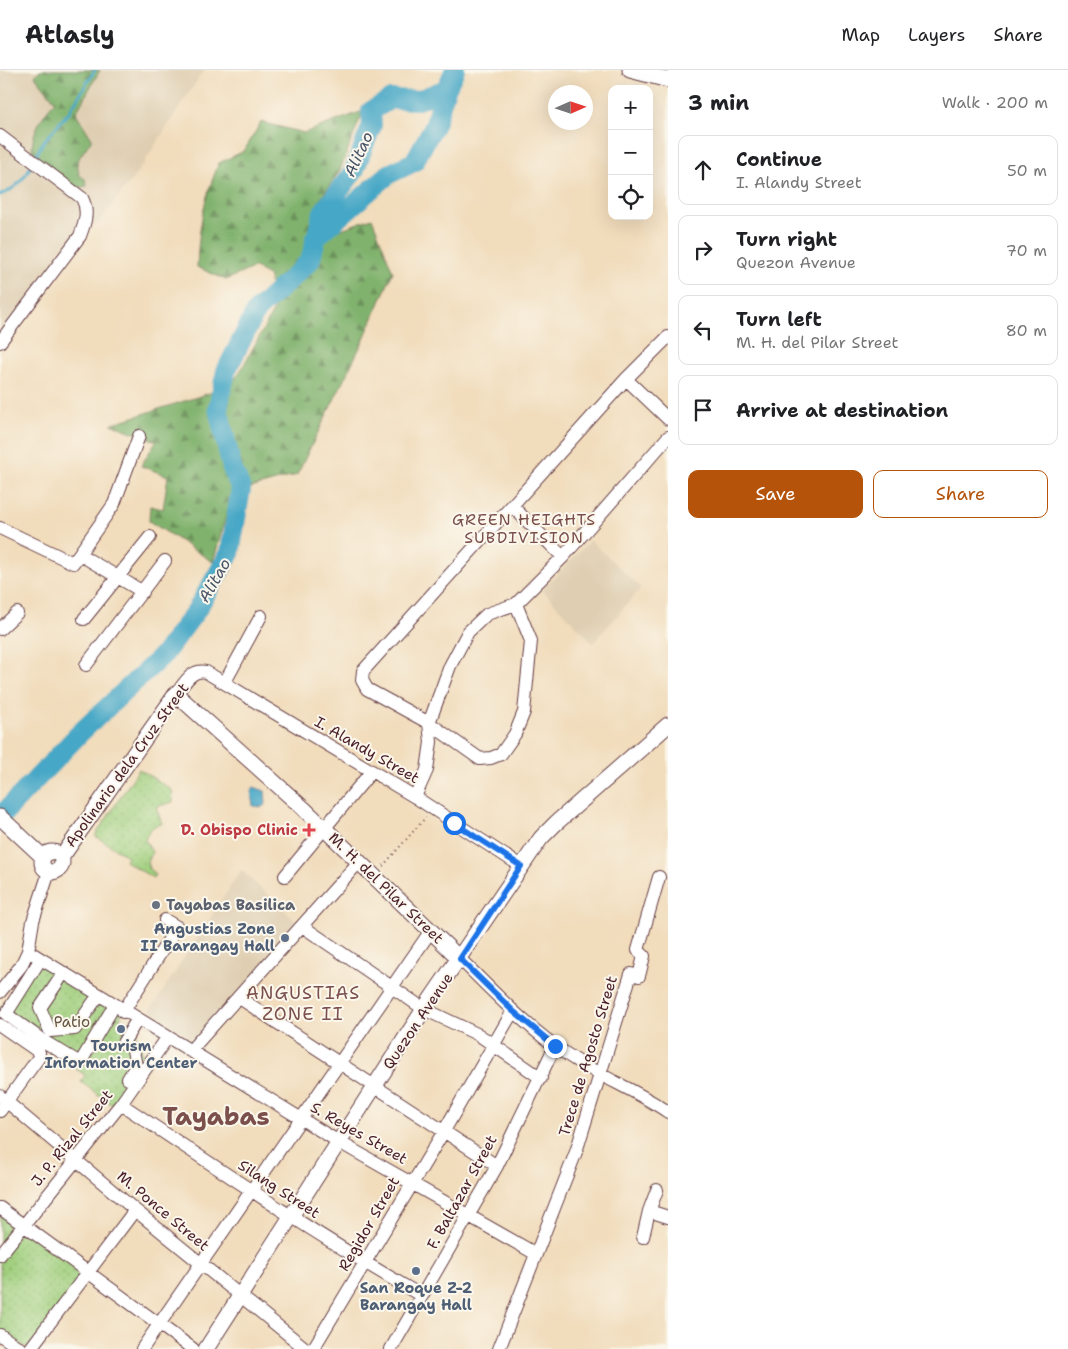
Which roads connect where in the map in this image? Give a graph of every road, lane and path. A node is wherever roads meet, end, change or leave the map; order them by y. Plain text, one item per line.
1 (630, 70) edge
2 (668, 80) edge
3 (0, 136) edge
4 (668, 337) edge
5 (0, 342) edge
6 (626, 380) junction
7 (668, 419) edge
8 (139, 436) dead end
9 (668, 437) edge
10 (512, 506) junction
11 (0, 528) edge
12 (150, 537) dead end
13 (79, 554) junction
14 (563, 557) junction
15 (165, 561) dead end
16 (117, 576) junction
17 (143, 592) junction
18 (516, 604) junction
19 (17, 613) dead end
20 (261, 616) dead end
21 (84, 619) dead end
22 (0, 629) edge
23 (86, 665) dead end
24 (193, 673) joint
25 (225, 682) junction
26 (176, 694) junction
27 (429, 723) junction
28 (666, 731) edge
29 (371, 772) junction
30 (415, 797) junction
31 (432, 809) junction
32 (0, 817) edge
33 (324, 828) junction
34 (44, 857) junction
35 (60, 858) junction
36 (358, 863) junction
37 (521, 866) junction
38 (49, 872) junction
39 (285, 876) dead end
40 (374, 876) junction
41 (659, 877) dead end
42 (164, 920) dead end
43 (302, 926) junction
44 (430, 932) junction
45 (28, 952) junction
46 (460, 959) junction
47 (40, 960) junction
48 (63, 974) junction
49 (391, 985) junction
50 (0, 992) edge
51 (98, 996) junction
52 (238, 997) junction
53 (424, 1009) junction
54 (513, 1011) junction
55 (126, 1014) junction
56 (0, 1025) edge
57 (167, 1038) junction
58 (42, 1043) junction
59 (494, 1045) junction
60 (555, 1046) junction
61 (190, 1051) junction
62 (339, 1061) junction
63 (600, 1075) junction
64 (541, 1078) junction
65 (376, 1085) junction
66 (2, 1103) edge
67 (117, 1104) junction
68 (668, 1112) edge
69 (301, 1118) junction
70 (444, 1131) junction
71 (339, 1142) junction
72 (77, 1160) junction
73 (497, 1166) junction
74 (412, 1183) junction
75 (657, 1190) dead end
76 (251, 1191) junction
77 (0, 1208) edge
78 (134, 1210) junction
79 (649, 1211) junction
80 (291, 1216) junction
81 (469, 1216) junction
82 (668, 1217) edge
83 (22, 1225) junction
84 (643, 1237) dead end
85 (536, 1254) junction
86 (0, 1255) edge
87 (364, 1263) junction
88 (201, 1264) junction
89 (88, 1272) junction
90 (239, 1296) junction
91 (422, 1296) junction
92 (159, 1324) junction
93 (0, 1335) edge
94 (501, 1348) edge
95 (21, 1349) edge
96 (30, 1349) edge
97 (142, 1349) edge
98 (192, 1349) edge
99 (206, 1349) edge
100 (306, 1349) edge
101 (313, 1349) edge
102 (391, 1349) edge

1 - 2 main road
3 - 5 street
4 - 6 street
6 - 7 street
6 - 10 street
8 - 13 street
9 - 14 street
10 - 14 street
10 - 27 street
11 - 13 street
12 - 16 street
13 - 16 street
14 - 18 street
15 - 17 street
16 - 17 street
16 - 21 street
17 - 23 street
18 - 27 street
18 - 27 street
19 - 22 street
20 - 25 street
24 - 25 street, I. Alandy Street
24 - 26 street, Apolinario dela Cruz Street
25 - 29 street, I. Alandy Street
26 - 33 main road, M. H. del Pilar Street
26 - 35 main road, Apolinario dela Cruz Street
27 - 30 street
28 - 37 main road, Quezon Avenue
29 - 30 street, I. Alandy Street
29 - 33 street
30 - 31 street, I. Alandy Street
31 - 37 street, I. Alandy Street
31 - 40 path
32 - 34 main road
33 - 36 main road, M. H. del Pilar Street
33 - 39 street
34 - 35 main road
34 - 38 main road
35 - 38 main road
36 - 40 main road, M. H. del Pilar Street
36 - 43 street
37 - 46 main road, Quezon Avenue
38 - 45 street
40 - 44 main road, M. H. del Pilar Street
41 - 63 street, Trece de Agosto Street
42 - 55 street
43 - 49 street
43 - 52 street
44 - 46 main road, M. H. del Pilar Street
44 - 49 street
45 - 47 street, S. Reyes Street
45 - 50 street
46 - 53 main road, Quezon Avenue
46 - 54 street, M. H. del Pilar Street
47 - 48 street, S. Reyes Street
47 - 58 street
48 - 51 street, S. Reyes Street
48 - 58 street
49 - 53 street
49 - 62 street
51 - 55 street, S. Reyes Street
51 - 58 street
52 - 61 street
52 - 62 street
53 - 59 street
53 - 65 main road, Quezon Avenue
54 - 59 street, Regidor Street
54 - 60 street, M. H. del Pilar Street
55 - 57 street, S. Reyes Street
55 - 58 street
55 - 67 street
56 - 58 street
57 - 61 street, S. Reyes Street
57 - 67 street, J. P. Rizal Street
58 - 66 street
59 - 64 street
59 - 70 street, Regidor Street
60 - 63 street, M. H. del Pilar Street
60 - 64 street, F. Baltazar Street
61 - 69 street, S. Reyes Street
62 - 65 street
62 - 69 street
63 - 68 street, M. H. del Pilar Street
63 - 85 street, Trece de Agosto Street
64 - 73 street, F. Baltazar Street
65 - 70 street
65 - 71 main road, Quezon Avenue
66 - 72 street, M. Ponce Street
67 - 72 street, J. P. Rizal Street
67 - 76 street, Silang Street
69 - 71 street, S. Reyes Street
69 - 76 street
70 - 73 street
70 - 74 street, Regidor Street
71 - 74 street, S. Reyes Street
71 - 80 main road, Quezon Avenue
72 - 78 street, M. Ponce Street
72 - 83 street, J. P. Rizal Street
73 - 81 street, F. Baltazar Street
74 - 81 street, S. Reyes Street
74 - 87 street, Regidor Street
75 - 79 street
76 - 80 street, Silang Street
76 - 88 street
77 - 83 street
78 - 88 street, M. Ponce Street
78 - 89 street
79 - 82 street
79 - 84 street
80 - 87 street, Silang Street
80 - 90 main road, Quezon Avenue
81 - 85 street, S. Reyes Street
81 - 91 street, F. Baltazar Street
83 - 86 street, J. P. Rizal Street
83 - 89 street
85 - 94 street, Trece de Agosto Street
87 - 91 street, Silang Street
87 - 101 street, Regidor Street
88 - 90 street, M. Ponce Street
88 - 92 street
89 - 92 street
89 - 96 street
90 - 99 main road, Quezon Avenue
90 - 100 street, M. Ponce Street
91 - 102 street, F. Baltazar Street
92 - 97 street
92 - 98 street
93 - 95 street

